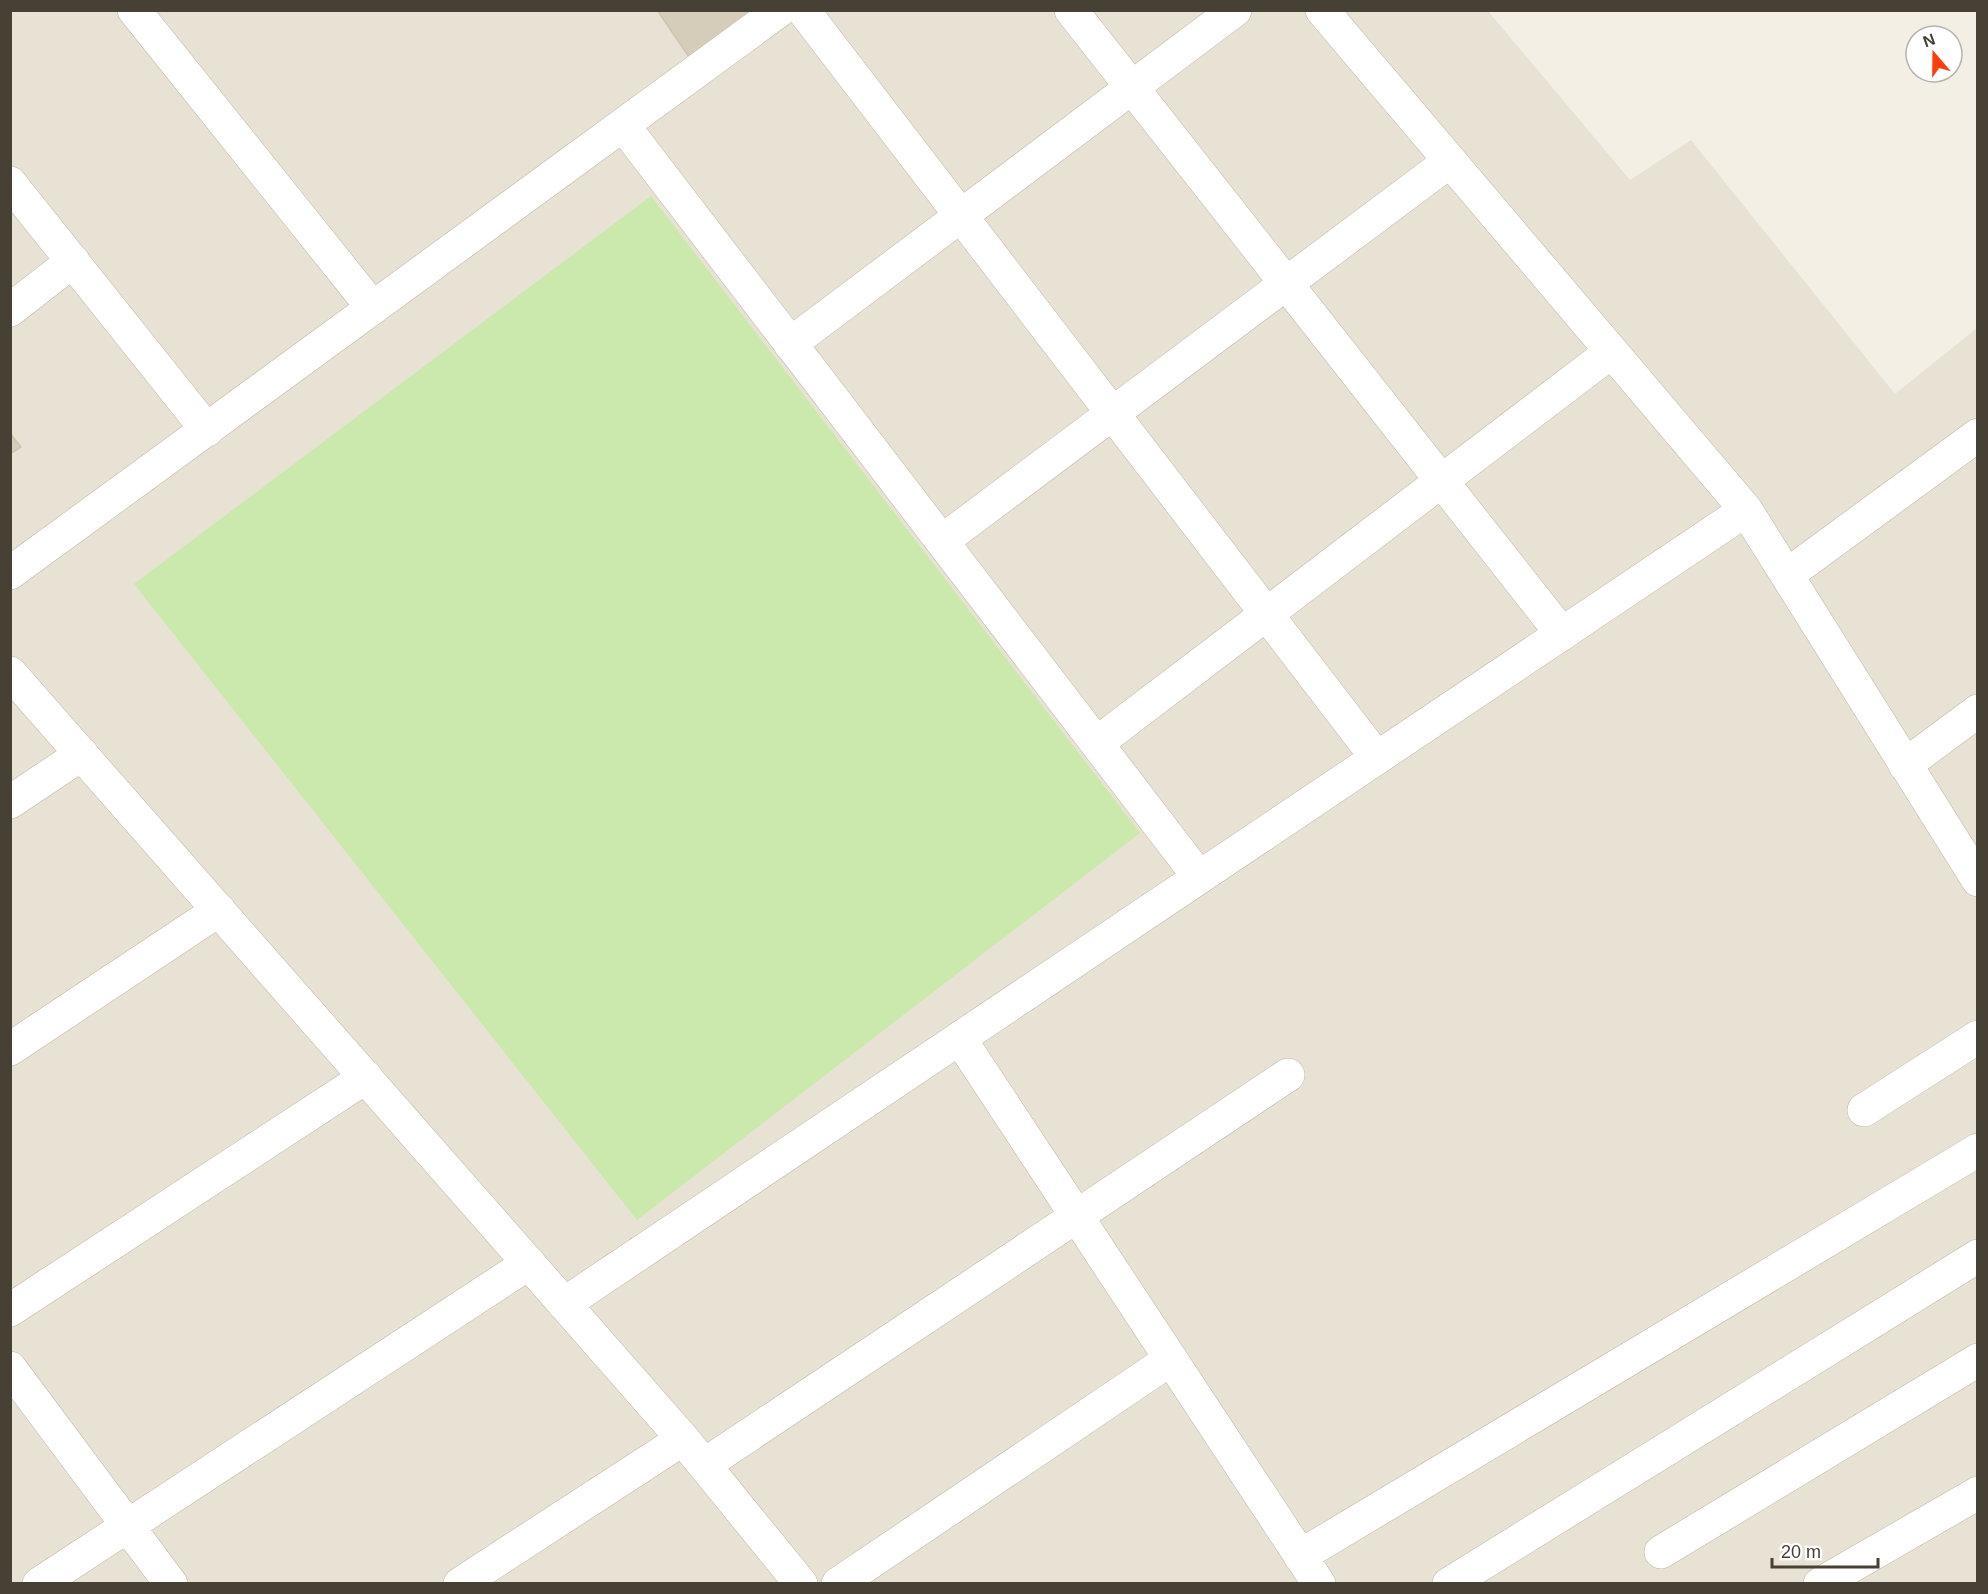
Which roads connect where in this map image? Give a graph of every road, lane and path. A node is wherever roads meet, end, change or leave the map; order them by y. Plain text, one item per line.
1 (134, 10) edge
2 (780, 10) edge
3 (803, 10) edge
4 (1071, 10) edge
5 (1235, 10) edge
6 (1322, 10) edge
7 (1132, 88) junction
8 (623, 125) junction
9 (1438, 170) dead end
10 (10, 183) edge
11 (961, 216) junction
12 (73, 261) junction
13 (1287, 284) junction
14 (373, 308) junction
15 (10, 310) edge
16 (790, 344) junction
17 (1611, 352) junction
18 (1113, 413) junction
19 (207, 430) junction
20 (1977, 435) edge
21 (1442, 481) junction
22 (1746, 510) junction
23 (942, 541) junction
24 (10, 573) edge
25 (1786, 575) junction
26 (1267, 614) junction
27 (1562, 634) junction
28 (10, 673) edge
29 (1977, 711) edge
30 (1097, 743) junction
31 (82, 754) junction
32 (1377, 758) junction
33 (1905, 765) junction
34 (10, 802) edge
35 (1199, 878) junction
36 (1977, 880) edge
37 (219, 910) junction
38 (1977, 1037) edge
39 (960, 1039) junction
40 (10, 1049) edge
41 (1288, 1075) dead end
42 (366, 1077) junction
43 (1864, 1110) dead end
44 (1977, 1150) edge
45 (1077, 1216) junction
46 (1977, 1256) edge
47 (529, 1263) junction
48 (564, 1304) junction
49 (10, 1310) edge
50 (1171, 1359) junction
51 (1977, 1360) edge
52 (10, 1368) edge
53 (683, 1439) junction
54 (704, 1465) junction
55 (1977, 1493) edge
56 (128, 1525) junction
57 (1661, 1552) dead end
58 (1300, 1556) junction
59 (39, 1584) edge
60 (171, 1584) edge
61 (460, 1584) edge
62 (801, 1584) edge
63 (838, 1584) edge
64 (1318, 1584) edge
65 (1449, 1584) edge
66 (1820, 1584) edge

1 - 14 street
2 - 8 street
3 - 11 street
4 - 7 street
5 - 7 street
6 - 17 street
7 - 11 street
7 - 13 street
8 - 14 street
8 - 16 street
9 - 13 street
10 - 12 street
11 - 16 street
11 - 18 street
12 - 15 street
12 - 19 street
13 - 18 street
13 - 21 street
14 - 19 street
16 - 23 street
17 - 21 street
17 - 22 street
18 - 23 street
18 - 26 street
19 - 24 street
20 - 25 street
21 - 26 street
21 - 27 street
22 - 25 street
22 - 27 street
23 - 30 street
25 - 33 street
26 - 30 street
26 - 32 street
27 - 32 street
28 - 31 street
29 - 33 street
30 - 35 street
31 - 34 street
31 - 37 street
32 - 35 street
33 - 36 street
35 - 39 street
37 - 40 street
37 - 42 street
38 - 43 street
39 - 45 street
39 - 48 street
41 - 45 street
42 - 47 street
42 - 49 street
44 - 58 street
45 - 50 street
45 - 54 street
46 - 65 street
47 - 48 street
47 - 56 street
48 - 53 street
50 - 58 street
50 - 63 street
51 - 57 street
52 - 56 street
53 - 54 street
53 - 61 street
54 - 62 street
55 - 66 street
56 - 59 street
56 - 60 street
58 - 64 street

